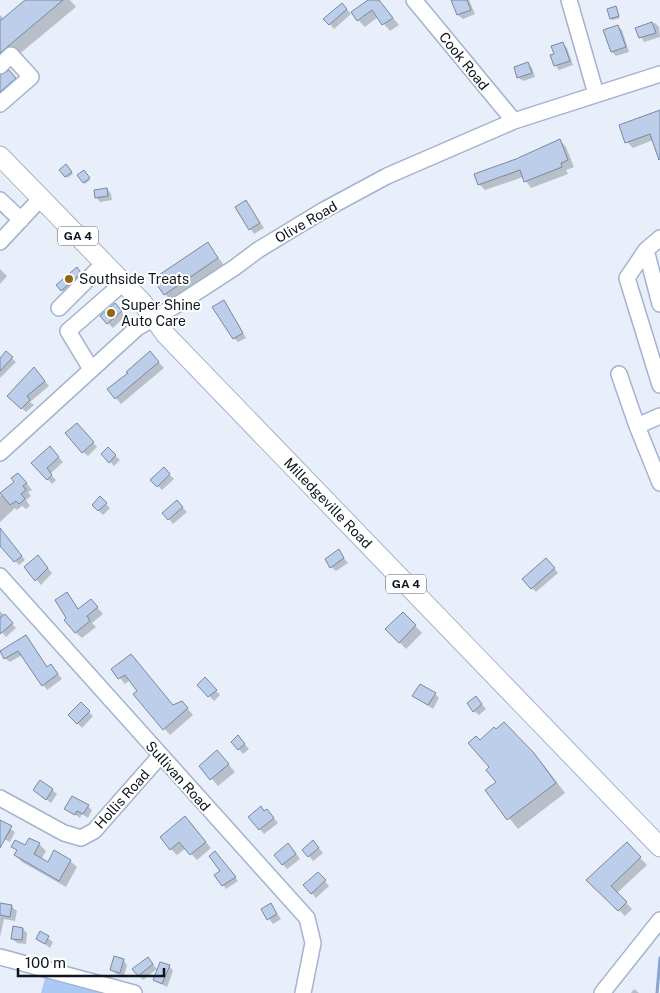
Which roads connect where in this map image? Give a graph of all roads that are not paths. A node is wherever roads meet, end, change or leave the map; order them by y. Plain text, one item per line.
1 (414, 0) edge
2 (568, 0) edge
3 (0, 66) edge
4 (660, 74) edge
5 (596, 94) junction
6 (0, 104) edge
7 (514, 121) junction
8 (0, 157) edge
9 (42, 198) junction
10 (0, 200) edge
11 (21, 220) junction
12 (660, 238) edge
13 (0, 242) edge
14 (646, 250) junction
15 (104, 263) junction
16 (123, 283) junction
17 (660, 304) edge
18 (58, 308) dead end
19 (154, 319) junction
20 (92, 368) junction
21 (619, 374) dead end
22 (660, 385) edge
23 (660, 416) edge
24 (638, 426) junction
25 (0, 453) edge
26 (660, 483) edge
27 (0, 576) edge
28 (160, 756) junction
29 (0, 798) edge
30 (660, 847) edge
31 (660, 921) edge
32 (0, 957) edge
33 (78, 986) edge
34 (134, 993) edge
35 (303, 993) edge
36 (602, 993) edge

1 - 7 street, Cook Road
2 - 5 street
3 - 6 street
4 - 5 street, Olive Road
5 - 7 street, Olive Road
7 - 19 street, Olive Road
8 - 9 main road, Milledgeville Road / GA 4
9 - 11 street
9 - 15 main road, Milledgeville Road / GA 4
10 - 11 street
11 - 13 street
12 - 14 street
14 - 17 street
14 - 22 street
15 - 16 main road, Milledgeville Road / GA 4
15 - 18 street
16 - 19 main road, Milledgeville Road / GA 4
16 - 20 street
19 - 20 street, Olive Road
19 - 30 main road, Milledgeville Road / GA 4
20 - 25 street, Olive Road
21 - 24 street
23 - 24 street
24 - 26 street
27 - 28 street, Sullivan Road
28 - 29 street, Hollis Road
28 - 35 street, Sullivan Road
31 - 36 street
32 - 33 street
33 - 34 street

